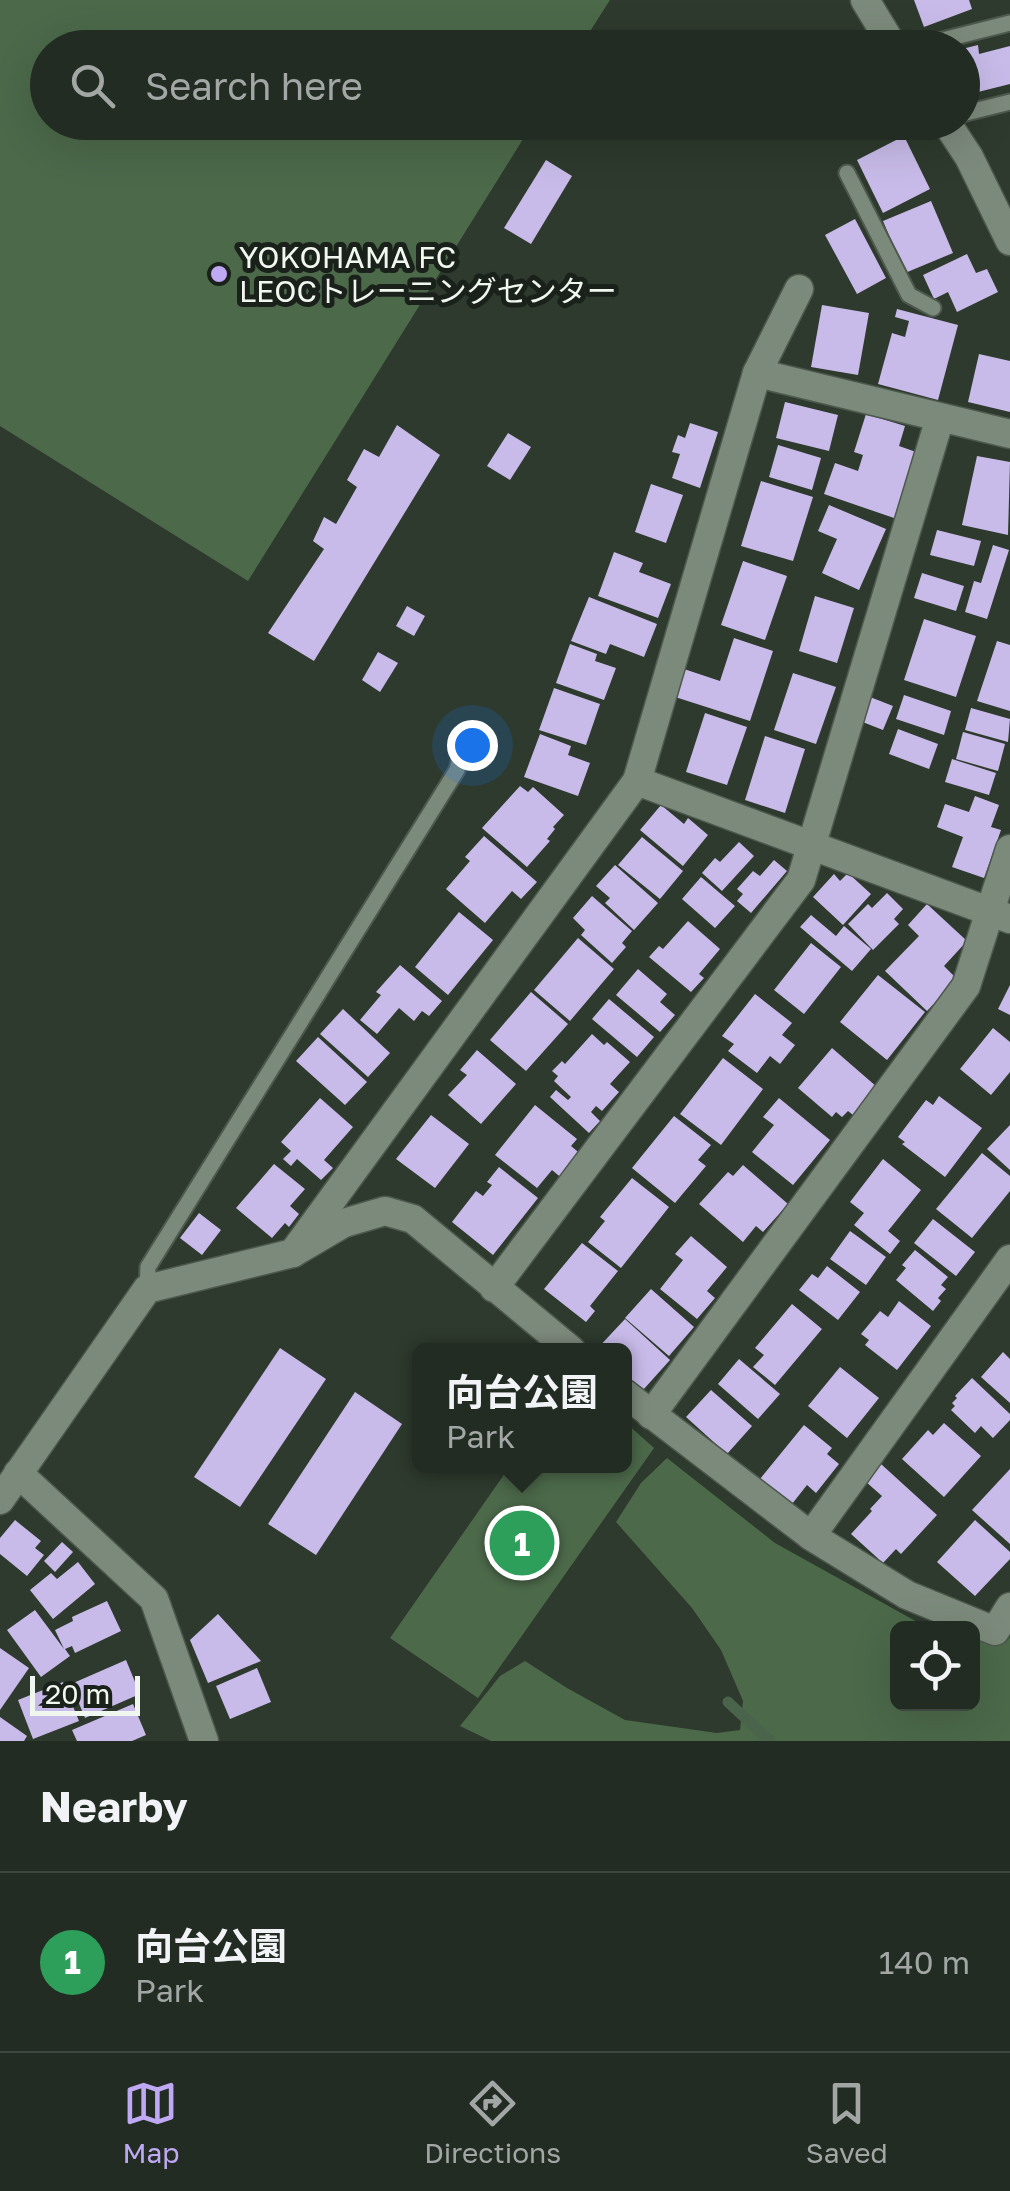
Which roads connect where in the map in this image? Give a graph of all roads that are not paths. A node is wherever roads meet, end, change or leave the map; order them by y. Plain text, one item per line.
1 (865, 0) edge
2 (1010, 22) edge
3 (883, 30) edge
4 (980, 30) edge
5 (1010, 102) edge
6 (980, 110) edge
7 (958, 140) edge
8 (848, 172) dead end
9 (1010, 241) edge
10 (799, 289) dead end
11 (932, 308) dead end
12 (757, 373) junction
13 (940, 418) junction
14 (1010, 434) edge
15 (463, 747) dead end
16 (637, 781) junction
17 (812, 844) junction
18 (1010, 849) edge
19 (1000, 915) edge
20 (293, 1254) junction
21 (1010, 1259) edge
22 (494, 1288) junction
23 (148, 1289) junction
24 (563, 1343) edge
25 (632, 1400) edge
26 (651, 1415) junction
27 (18, 1473) junction
28 (0, 1500) edge
29 (811, 1536) junction
30 (1010, 1607) edge
31 (204, 1741) edge

1 - 3 street
2 - 4 lane
5 - 6 lane
7 - 9 street
8 - 11 lane
10 - 12 street
12 - 13 street
12 - 16 street
13 - 14 street
13 - 17 street
15 - 23 lane
16 - 17 street
16 - 20 street
17 - 19 street
17 - 22 street
18 - 19 street
19 - 26 street
20 - 22 street
20 - 23 street
21 - 29 street
22 - 24 street
23 - 27 street
25 - 26 street
26 - 29 street
27 - 28 street
27 - 31 street
29 - 30 street

